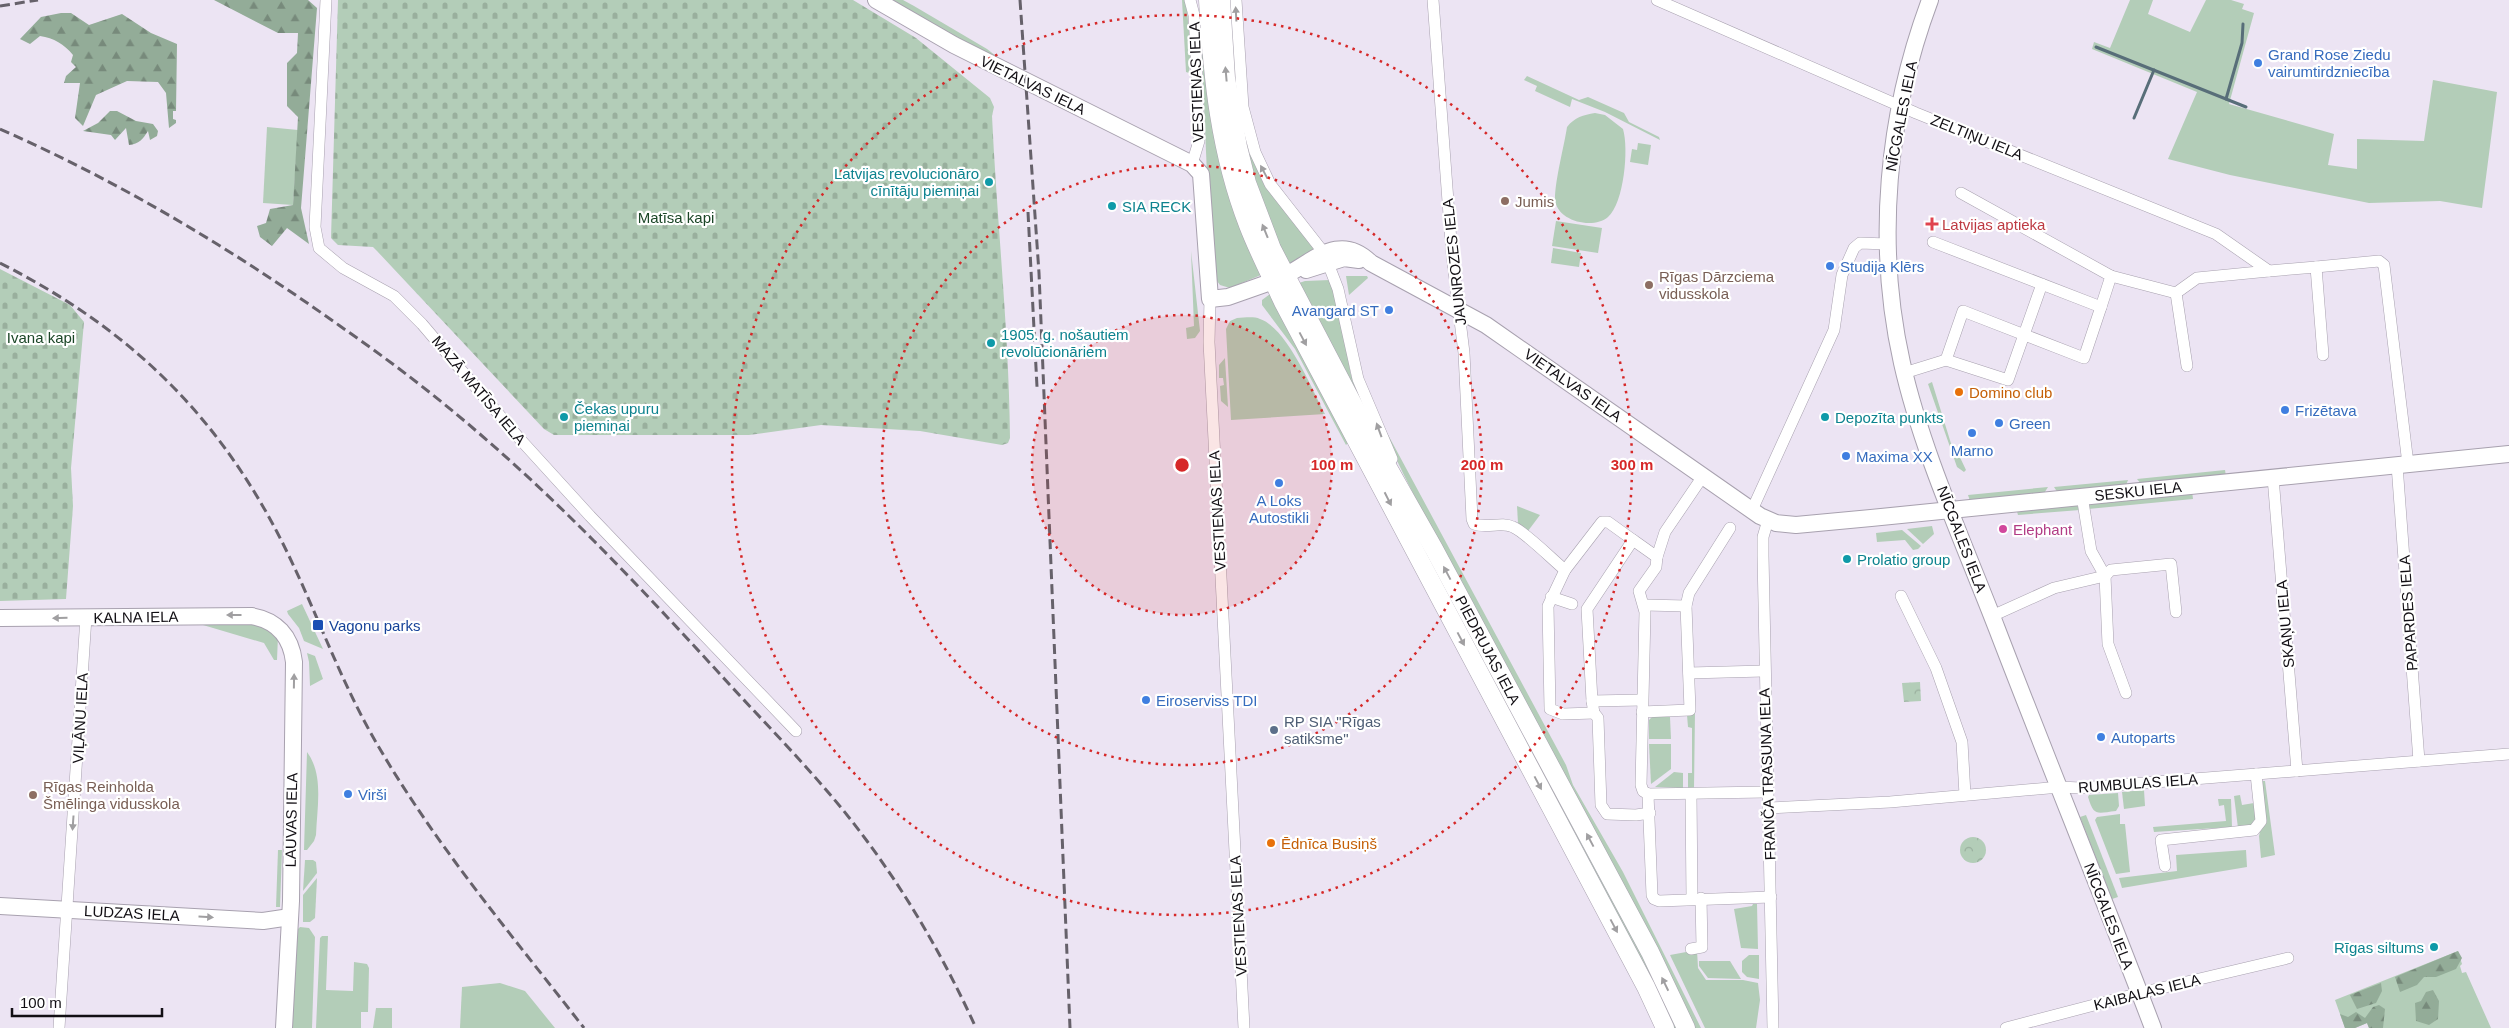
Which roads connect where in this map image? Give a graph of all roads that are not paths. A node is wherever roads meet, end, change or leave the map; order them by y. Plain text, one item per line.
1 (326, 0) edge
2 (876, 0) edge
3 (1190, 0) edge
4 (1208, 0) edge
5 (1221, 0) edge
6 (1236, 0) edge
7 (1433, 0) edge
8 (1657, 0) edge
9 (1930, 0) edge
10 (1900, 106) junction
11 (1192, 164) junction
12 (1961, 192) dead end
13 (1933, 242) dead end
14 (1887, 244) junction
15 (1326, 259) junction
16 (2316, 267) junction
17 (2269, 271) junction
18 (2111, 276) junction
19 (1274, 280) junction
20 (2042, 284) junction
21 (2176, 293) junction
22 (1210, 299) junction
23 (2102, 307) junction
24 (1458, 310) junction
25 (2024, 335) junction
26 (2323, 355) dead end
27 (1946, 360) junction
28 (2187, 366) dead end
29 (1904, 373) junction
30 (2509, 454) edge
31 (2402, 464) junction
32 (1703, 476) junction
33 (2273, 477) junction
34 (2082, 496) junction
35 (1752, 510) junction
36 (1951, 510) junction
37 (1768, 520) junction
38 (1418, 523) junction
39 (1730, 528) dead end
40 (1633, 540) junction
41 (1657, 556) junction
42 (1565, 570) junction
43 (2105, 576) junction
44 (1901, 596) dead end
45 (1551, 597) junction
46 (1645, 605) junction
47 (1580, 606) junction
48 (1686, 606) junction
49 (2176, 612) dead end
50 (1992, 616) junction
51 (86, 617) junction
52 (0, 618) edge
53 (270, 621) joint
54 (1764, 671) junction
55 (1690, 674) junction
56 (2126, 694) dead end
57 (1592, 700) junction
58 (1642, 706) junction
59 (1594, 713) junction
60 (796, 731) dead end
61 (2509, 754) edge
62 (2419, 761) junction
63 (2297, 771) junction
64 (2256, 774) junction
65 (2060, 787) junction
66 (1766, 792) junction
67 (1648, 794) junction
68 (1691, 794) junction
69 (1965, 795) junction
70 (1768, 808) junction
71 (1650, 813) junction
72 (2164, 866) dead end
73 (1771, 897) junction
74 (1696, 898) junction
75 (0, 906) edge
76 (68, 910) junction
77 (290, 917) junction
78 (264, 921) junction
79 (1691, 949) dead end
80 (2288, 958) dead end
81 (287, 961) junction
82 (2140, 993) junction
83 (60, 1028) edge
84 (284, 1028) edge
85 (1244, 1028) edge
86 (1665, 1028) edge
87 (1686, 1028) edge
88 (1773, 1028) edge
89 (2006, 1028) edge
90 (2153, 1028) edge

1 - 60 street, MAZĀ MATĪSA IELA
2 - 11 street, VIETALVAS IELA
3 - 11 street, VESTIENAS IELA
4 - 19 main road, VESTIENAS IELA
19 -> 5 main road, VESTIENAS IELA
15 -> 6 street
7 - 24 street, JAUNROZES IELA
8 - 10 street, ZELTIŅU IELA
9 - 10 street, NĪCGALES IELA
10 - 14 street, NĪCGALES IELA
10 - 17 street, ZELTIŅU IELA
11 - 22 street, VESTIENAS IELA
12 - 18 street
13 - 20 street
14 - 29 street, NĪCGALES IELA
14 - 35 street
15 - 24 street, VIETALVAS IELA
38 -> 15 street
16 - 17 street
16 - 26 street
16 - 31 street, PAPARDES IELA
17 - 21 street
18 - 21 street
18 - 23 street
19 - 22 street
19 - 38 main road, PIEDRUJAS IELA
19 -> 86 main road, PIEDRUJAS IELA
20 - 23 street
20 - 25 street
21 - 28 street
22 - 85 street, VESTIENAS IELA
23 - 25 street
24 - 32 street, VIETALVAS IELA
24 - 42 street, JAUNROZES IELA
25 - 27 street
25 - 27 street
27 - 29 street
29 - 36 street, NĪCGALES IELA
30 - 31 street, SESKU IELA
31 - 33 street, SESKU IELA
31 - 62 street, PAPARDES IELA
32 - 35 street, VIETALVAS IELA
32 - 41 street
33 - 34 street, SESKU IELA
33 - 63 street, SKAŅU IELA
34 - 36 street, SESKU IELA
34 - 43 street
35 - 37 street, VIETALVAS IELA
36 - 37 street, SESKU IELA
36 - 50 street, NĪCGALES IELA
37 - 54 street, FRANČA TRASUNA IELA
87 -> 38 main road, PIEDRUJAS IELA
39 - 48 street
40 - 41 street
40 - 42 street
40 - 47 street
41 - 46 street
42 - 45 street
43 - 49 street
43 - 50 street
43 - 56 street
44 - 69 street
45 - 47 street
45 - 59 street
46 - 48 street
46 - 58 street
47 - 57 street
48 - 55 street
50 - 65 street, NĪCGALES IELA
51 -> 52 street, KALNA IELA
53 -> 51 street, KALNA IELA
51 -> 76 street, VIĻĀNU IELA
77 -> 53 street, LAUVAS IELA
54 - 55 street
54 - 66 street, FRANČA TRASUNA IELA
55 - 58 street
57 - 58 street
57 - 59 street
58 - 67 street
59 - 71 street
61 - 62 street, RUMBULAS IELA
62 - 63 street, RUMBULAS IELA
63 - 64 street, RUMBULAS IELA
64 - 65 street, RUMBULAS IELA
64 - 72 street
65 - 69 street, RUMBULAS IELA
65 - 82 street, NĪCGALES IELA
66 - 68 street
66 - 70 street, FRANČA TRASUNA IELA
67 - 68 street
67 - 71 street
68 - 74 street
69 - 70 street, RUMBULAS IELA
70 - 73 street, FRANČA TRASUNA IELA
71 - 74 street
73 - 74 street
73 - 88 street, FRANČA TRASUNA IELA
74 - 79 street
75 - 76 street, LUDZAS IELA
76 -> 78 street, LUDZAS IELA
76 - 83 street, VIĻĀNU IELA
77 - 78 street, LUDZAS IELA
77 - 81 street, LAUVAS IELA
78 - 81 street
80 - 82 street, KAIBALAS IELA
81 - 84 street, LAUVAS IELA
82 - 89 street, KAIBALAS IELA
82 - 90 street, NĪCGALES IELA

